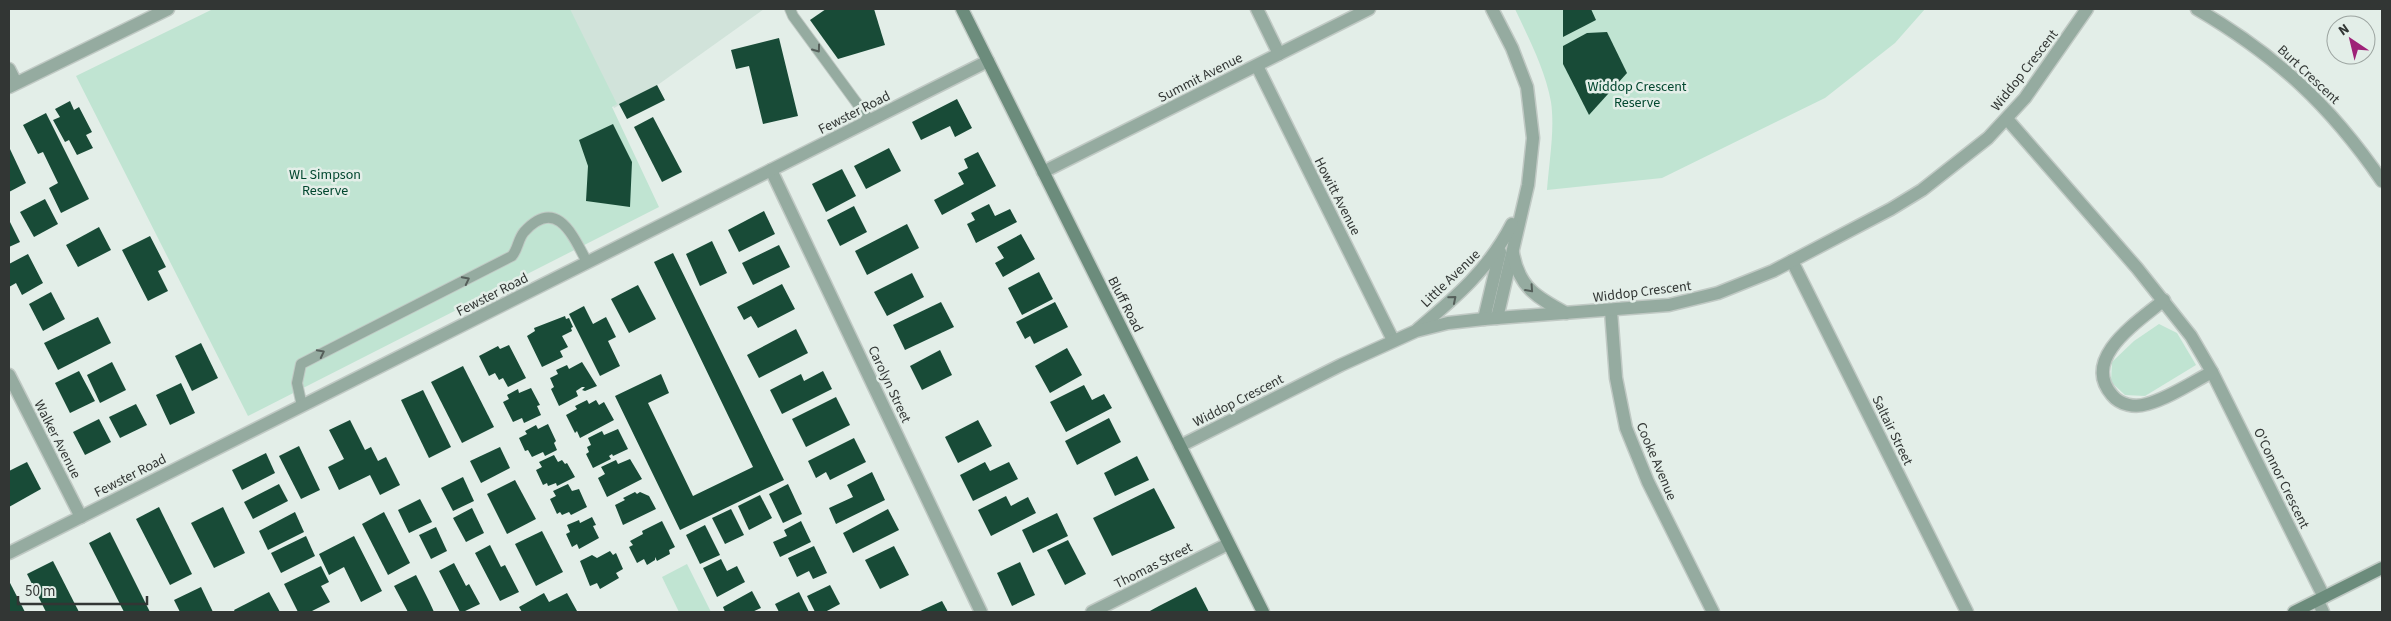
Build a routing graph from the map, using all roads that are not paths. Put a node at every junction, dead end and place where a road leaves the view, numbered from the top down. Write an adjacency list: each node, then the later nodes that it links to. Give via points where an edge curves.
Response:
1 (168, 9): 13 (street)
2 (790, 9): 15 (lane, one-way to 15)
3 (962, 9): 10 (main road, Bluff Road)
4 (1257, 9): 9 (street)
5 (1370, 9): 9 (street, Summit Avenue)
6 (1492, 9): 19 (street, Little Avenue, via 1521,68 1532,113 1532,161)
7 (2087, 9): 14 (street, Widdop Crescent, via 2044,73)
8 (2197, 9): 18 (street, Burt Crescent, via 2258,48 2305,87 2349,135)
9 (1279, 54): 11 (street, Summit Avenue)
10 (988, 61): 15 (street, Fewster Road); 17 (main road, Bluff Road)
11 (1257, 66): 17 (street, Summit Avenue); 28 (street, Howitt Avenue)
12 (9, 70): 13 (street)
13 (12, 85)
14 (2007, 119): 20 (street, Widdop Crescent, via 1916,194); 22 (street, O'Connor Crescent)
15 (870, 121): 16 (street, Fewster Road)
16 (772, 170): 21 (street, Fewster Road); 38 (street, Carolyn Street)
17 (1044, 172): 32 (main road, Bluff Road)
18 (2382, 181)
19 (1507, 247): 24 (street, Little Avenue, one-way to 24, via 1530,292); 25 (street, Little Avenue); 26 (street, Little Avenue); 27 (street, Little Avenue, one-way to 19, via 1462,292)
20 (1792, 261): 23 (street, Widdop Crescent, via 1749,282 1688,302); 42 (street, Saltair Street)
21 (588, 262): 31 (street, Fewster Road); 31 (lane, one-way to 21, via 297,383 301,364 512,256 523,233 539,221 550,217 560,220)
22 (2164, 300): 29 (street, O'Connor Crescent); 29 (street, via 2109,350 2102,370 2110,393 2119,402 2148,404)
23 (1612, 311): 24 (street, Widdop Crescent); 41 (street, Cooke Avenue, via 1617,385 1626,428 1648,482)
24 (1567, 314): 25 (street, Widdop Crescent)
25 (1497, 318): 26 (street, Widdop Crescent)
26 (1484, 319): 27 (street, Widdop Crescent)
27 (1416, 331): 28 (street, Widdop Crescent)
28 (1394, 340): 32 (street, Widdop Crescent)
29 (2212, 372): 37 (street, O'Connor Crescent)
30 (9, 375): 33 (street, Walker Avenue)
31 (302, 406): 33 (street, Fewster Road)
32 (1180, 446): 34 (main road, Bluff Road)
33 (81, 517): 35 (street, Fewster Road)
34 (1228, 544): 39 (street, Thomas Street); 40 (main road, Bluff Road)
35 (9, 553)
36 (2382, 568): 37 (main road)
37 (2322, 603): 43 (main road)
38 (982, 612)
39 (1092, 612)
40 (1262, 612)
41 (1713, 612)
42 (1967, 612)
43 (2294, 612)

